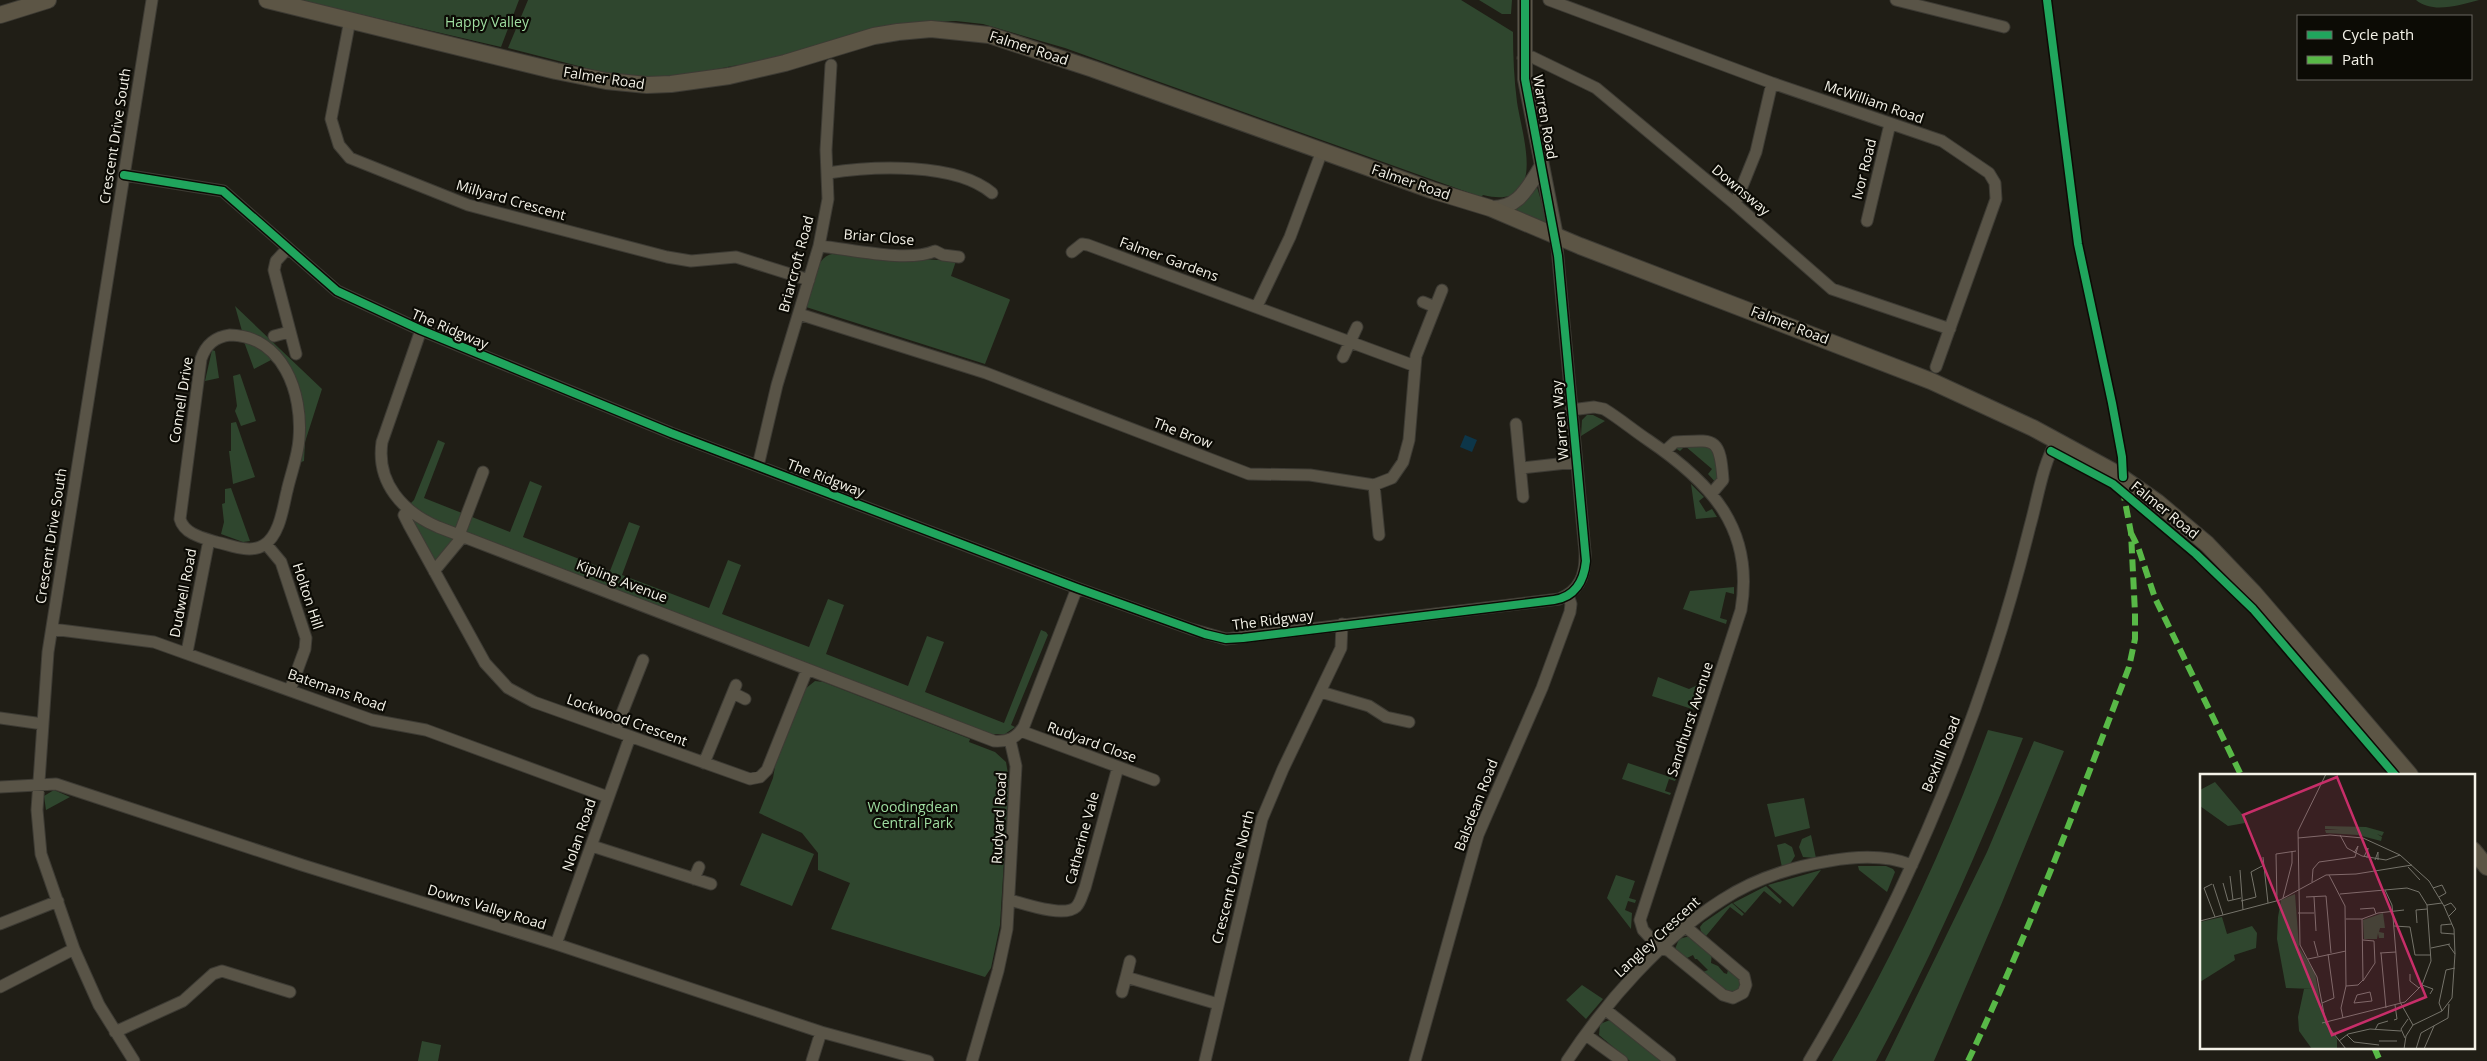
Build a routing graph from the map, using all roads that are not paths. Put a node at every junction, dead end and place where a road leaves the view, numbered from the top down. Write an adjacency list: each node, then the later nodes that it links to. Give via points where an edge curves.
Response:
1 (48, 0): 8 (main road)
2 (152, 0): 18 (street, Crescent Drive South)
3 (267, 0): 9 (main road, Falmer Road)
4 (1525, 0): 11 (street, Warren Road)
5 (1549, 0): 13 (street, McWilliam Road)
6 (1896, 0): 7 (street)
7 (1922, 2): 10 (street)
8 (0, 15)
9 (350, 20): 15 (main road, Falmer Road, via 606,81 647,85 729,76 892,32 931,29 971,32 1032,48); 28 (street, Millyard Crescent, via 331,122 339,146 356,161 492,212 668,258 691,261 736,257)
10 (2004, 28)
11 (1523, 58): 16 (street, Warren Road, via 1529,110); 20 (street, Downsway, via 1532,57 1596,88)
12 (831, 65): 17 (street, Briarcroft Road, via 826,150)
13 (1772, 83): 14 (street, McWilliam Road); 20 (street, via 1756,152)
14 (1890, 124): 22 (street, Ivor Road); 35 (street, McWilliam Road, via 1948,144 1986,170 1995,183 1995,204)
15 (1322, 151): 21 (main road, Falmer Road); 31 (street, via 1290,238)
16 (1541, 167): 21 (street, Warren Road, via 1518,200 1504,207); 23 (street, Warren Road)
17 (828, 173): 19 (street, via 917,168 982,185); 24 (street, Briarcroft Road, via 828,199)
18 (124, 175): 25 (street, The Ridgway, via 223,191); 64 (street, Crescent Drive South)
19 (992, 193)
20 (1735, 204): 35 (street, Downsway, via 1832,289)
21 (1490, 208): 23 (main road, Falmer Road)
22 (1867, 221)
23 (1556, 236): 44 (street, Warren Way); 46 (main road, Falmer Road, via 1886,362)
24 (819, 246): 27 (street, Briar Close, via 924,256 936,246 943,256); 28 (street, Briarcroft Road)
25 (287, 249): 36 (street, The Ridgway, via 337,291); 37 (street, via 276,261 274,270)
26 (1072, 252): 31 (street, Falmer Gardens, via 1086,244)
27 (959, 257)
28 (809, 280): 33 (street, Briarcroft Road)
29 (1442, 290): 32 (street)
30 (1423, 302): 32 (street)
31 (1257, 306): 39 (street, Falmer Gardens)
32 (1435, 307): 42 (street)
33 (799, 314): 49 (street, Briarcroft Road, via 777,385); 52 (street, The Brow, via 986,373 1249,474 1310,475)
34 (1357, 328): 39 (street)
35 (1950, 329): 43 (street, McWilliam Road)
36 (421, 330): 49 (street, The Ridgway); 55 (street, Kipling Avenue, via 381,450 386,480)
37 (289, 332): 38 (street); 40 (street)
38 (274, 336)
39 (1351, 343): 41 (street); 42 (street, Falmer Gardens)
40 (296, 354)
41 (1343, 357)
42 (1415, 366): 52 (street, via 1409,440 1403,462 1392,478)
43 (1936, 367)
44 (1571, 410): 47 (street, Sandhurst Avenue, via 1601,408); 48 (street, Warren Way)
45 (1516, 424): 50 (street)
46 (2057, 440): 80 (main road, Falmer Road, via 2138,487 2207,544 2254,592); 87 (street, Bexhill Road, via 2048,460 1990,666)
47 (1665, 451): 53 (street, Sandhurst Avenue); 53 (street, via 1675,442 1715,444 1720,451 1723,480)
48 (1576, 462): 50 (street); 62 (street, Warren Way, via 1586,561 1581,581)
49 (758, 466): 61 (street, The Ridgway)
50 (1521, 468): 54 (street)
51 (483, 472): 56 (street)
52 (1374, 484): 57 (street)
53 (1712, 493): 98 (street, Sandhurst Avenue, via 1728,518 1736,539 1742,563 1743,597 1715,694 1640,916 1643,930)
54 (1523, 497)
55 (408, 510): 56 (street, Kipling Avenue, via 426,522); 60 (street, Lockwood Crescent, via 404,515)
56 (461, 535): 60 (street); 67 (street, Kipling Avenue)
57 (1379, 535)
58 (209, 540): 59 (street, Connell Drive, via 255,549); 59 (street, Connell Drive, via 183,527 179,512 199,372 203,353 211,343 223,336 242,335 263,343 277,357 293,388 299,421 297,452 281,514 276,531); 65 (street, Dudwell Road)
59 (266, 544): 68 (street, Holton Hill, via 281,562 306,638)
60 (434, 571): 74 (street, Lockwood Crescent, via 486,663 501,682 534,702)
61 (1077, 588): 63 (street, The Ridgway, via 1219,638 1243,638); 75 (street)
62 (1568, 595): 63 (street, The Ridgway, via 1554,600); 114 (street, Balsdean Road, via 1570,612 1553,661 1478,835)
63 (1342, 624): 69 (street, Crescent Drive North, via 1341,648)
64 (52, 629): 65 (street, Batemans Road, via 154,642); 73 (street, Crescent Drive South)
65 (187, 652): 68 (street, Batemans Road)
66 (643, 660): 74 (street)
67 (807, 670): 77 (street, Kipling Avenue, via 990,740); 78 (street, Lockwood Crescent, via 765,772 748,779)
68 (290, 690): 84 (street, Batemans Road, via 372,720 426,730)
69 (1320, 692): 71 (street, via 1369,706 1386,717); 104 (street, Crescent Drive North, via 1262,819)
70 (744, 699): 78 (street, via 734,689)
71 (1402, 717)
72 (0, 718): 73 (street)
73 (43, 724): 82 (street, Crescent Drive South)
74 (615, 731): 76 (street, Lockwood Crescent)
75 (1021, 731): 77 (street); 79 (street, Rudyard Close)
76 (630, 737): 78 (street, Lockwood Crescent); 84 (street, Nolan Road)
77 (1010, 740): 92 (street, Rudyard Road, via 1016,766)
78 (704, 763)
79 (1118, 767): 81 (street, Rudyard Close); 92 (street, Catherine Vale, via 1085,888 1076,907 1064,912)
80 (2409, 774)
81 (1154, 780)
82 (38, 784): 83 (street, Downs Valley Road); 93 (street, Crescent Drive South, via 41,854); 96 (street, Downs Valley Road, via 56,784 302,866)
83 (0, 787)
84 (608, 797): 85 (street, Nolan Road)
85 (592, 846): 90 (street); 96 (street, Nolan Road)
86 (2474, 851): 88 (main road)
87 (1912, 865): 95 (street, Langley Crescent, via 1871,857 1835,860 1785,871 1723,899); 118 (street, Bexhill Road, via 1858,974)
88 (2487, 866)
89 (699, 867): 90 (street)
90 (694, 879): 91 (street)
91 (711, 884)
92 (1010, 900): 112 (street, Rudyard Road, via 1002,953)
93 (58, 901): 94 (street); 97 (street, Crescent Drive South)
94 (0, 924)
95 (1686, 927): 98 (street, Langley Crescent); 98 (street, Sandhurst Avenue, via 1744,976 1743,993 1735,998 1726,997 1670,951)
96 (556, 944): 107 (street, Downs Valley Road)
97 (74, 949): 101 (street); 106 (street, Crescent Drive South)
98 (1662, 949): 105 (street, Langley Crescent)
99 (1130, 961): 100 (street)
100 (1126, 977): 103 (street); 104 (street)
101 (0, 988)
102 (290, 992): 106 (street, via 222,971 213,974 183,1001)
103 (1122, 992)
104 (1218, 1004): 113 (street, Crescent Drive North)
105 (1606, 1010): 108 (street, Langley Crescent); 117 (street)
106 (115, 1032): 109 (street, Crescent Drive South)
107 (821, 1032): 110 (street); 111 (street, Downs Valley Road)
108 (1586, 1035): 115 (street, Langley Crescent); 116 (street)
109 (134, 1061)
110 (812, 1061)
111 (928, 1061)
112 (972, 1061)
113 (1205, 1061)
114 (1415, 1061)
115 (1567, 1061)
116 (1622, 1061)
117 (1670, 1061)
118 (1809, 1061)

